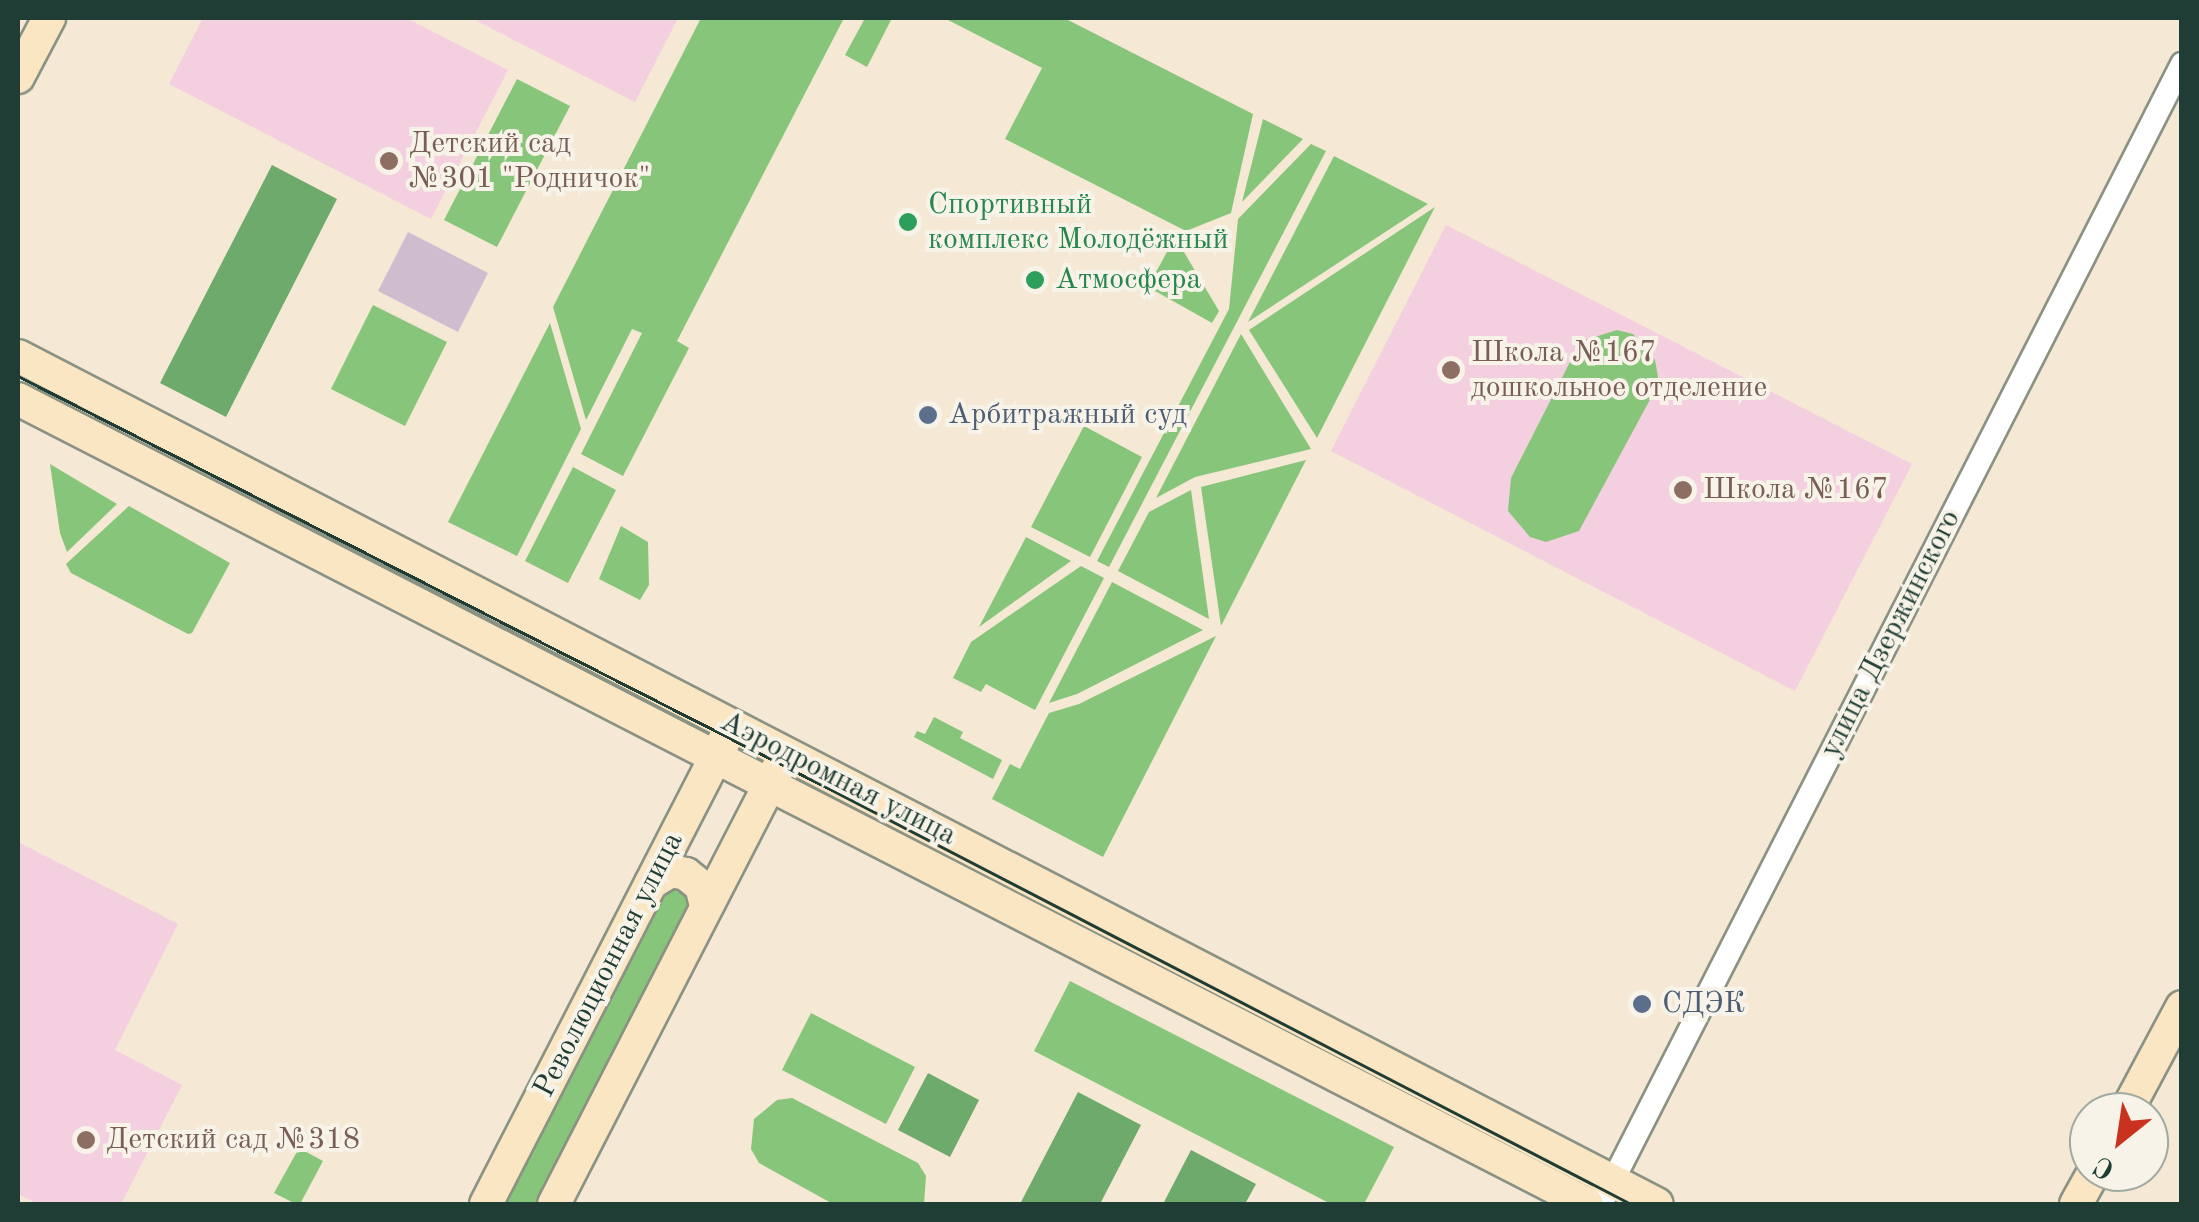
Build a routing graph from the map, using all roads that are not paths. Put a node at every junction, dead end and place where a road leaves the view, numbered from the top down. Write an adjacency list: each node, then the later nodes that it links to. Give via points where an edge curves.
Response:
1 (48, 18): 3 (main road)
2 (2182, 64): 14 (street, улица Дзержинского)
3 (18, 77)
4 (18, 356): 6 (main road, Аэродромная улица)
5 (18, 400): 8 (main road, Аэродромная улица)
6 (732, 725): 7 (main road, Аэродромная улица); 8 (main road, Революционная улица)
7 (786, 753): 9 (main road, Революционная улица); 14 (main road, Аэродромная улица)
8 (716, 759): 9 (main road, Аэродромная улица); 10 (main road, Революционная улица)
9 (768, 786): 11 (main road, Революционная улица); 17 (main road, Аэродромная улица)
10 (652, 883): 11 (main road, via 670,871 686,874 700,886); 15 (main road, Революционная улица)
11 (706, 906): 16 (main road, Революционная улица)
12 (2182, 1007): 13 (main road)
13 (2137, 1092)
14 (1607, 1193): 18 (main road, Аэродромная улица)
15 (486, 1204)
16 (554, 1204)
17 (1587, 1204)
18 (1657, 1204)

